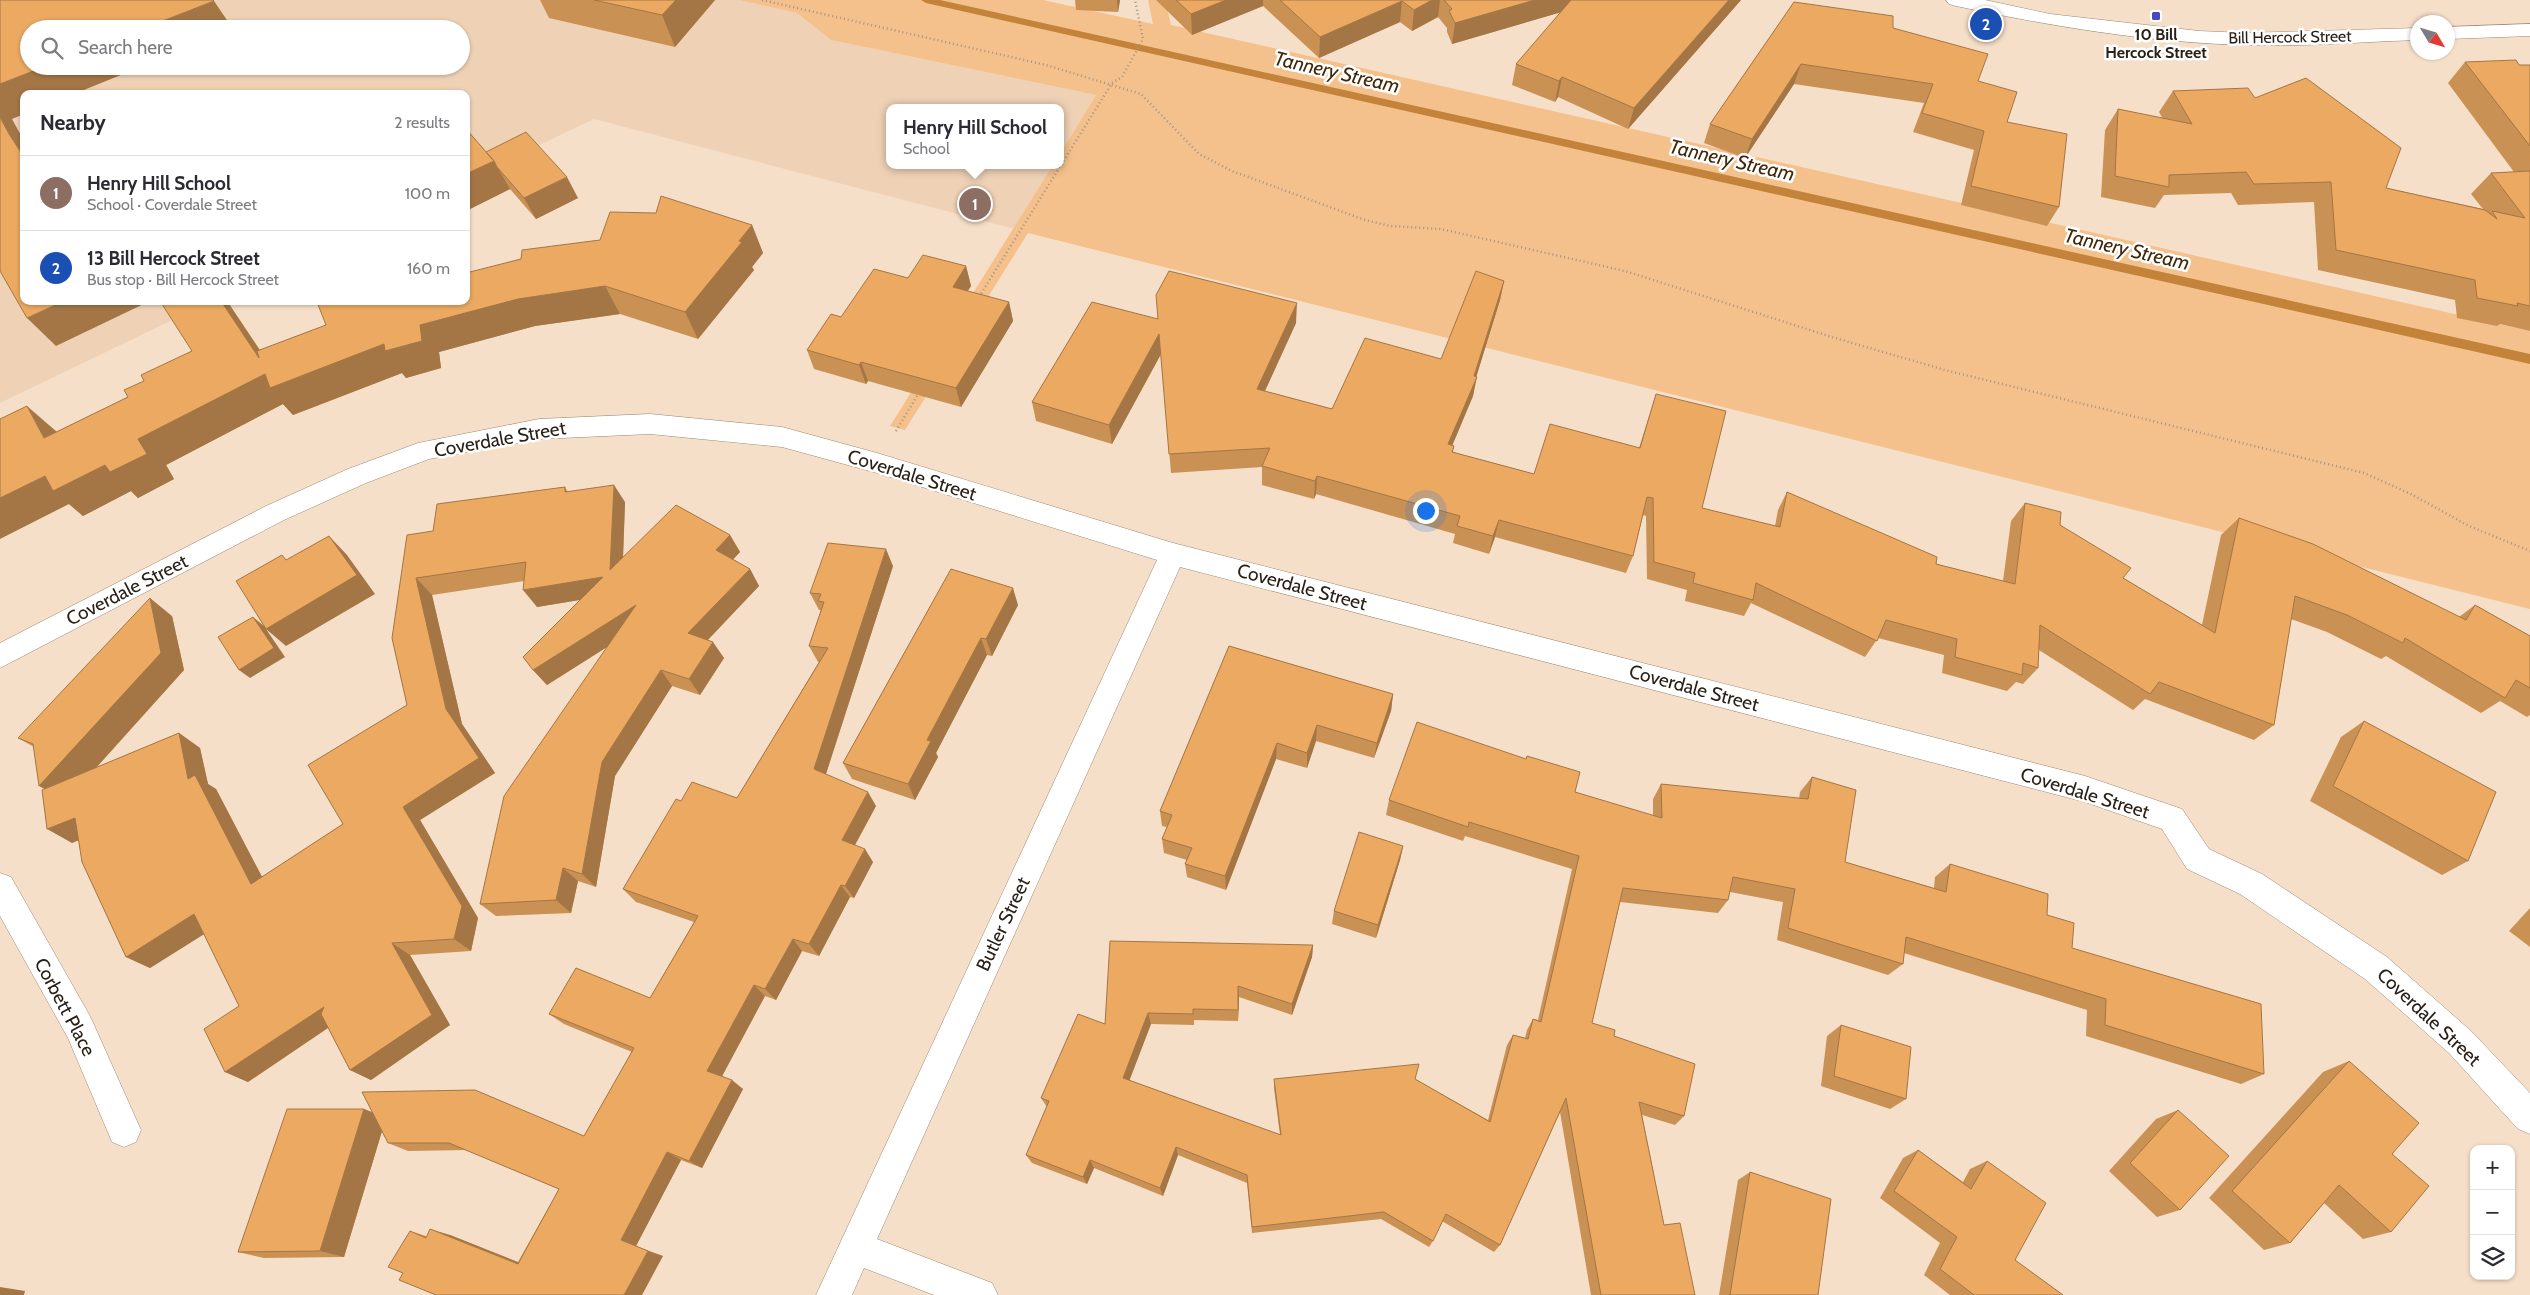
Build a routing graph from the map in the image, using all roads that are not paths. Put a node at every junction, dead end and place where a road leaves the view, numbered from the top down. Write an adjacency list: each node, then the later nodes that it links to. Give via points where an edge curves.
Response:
1 (1956, 0): 4 (street, Bill Hercock Street, via 2050,20 2199,38)
2 (2530, 30): 3 (street)
3 (2455, 33)
4 (2410, 34)
5 (1173, 554): 6 (street, Coverdale Street, via 877,463 782,438 650,424 539,429 436,448 357,476 275,513); 8 (street, Coverdale Street, via 2085,790 2172,819 2198,859 2251,884 2383,973 2460,1042); 10 (street, Butler Street)
6 (0, 656)
7 (0, 887): 9 (street, Corbett Place, via 79,1027)
8 (2530, 1117)
9 (124, 1130)
10 (856, 1248): 11 (street, Butler Street); 12 (street)
11 (834, 1295)
12 (980, 1295)

